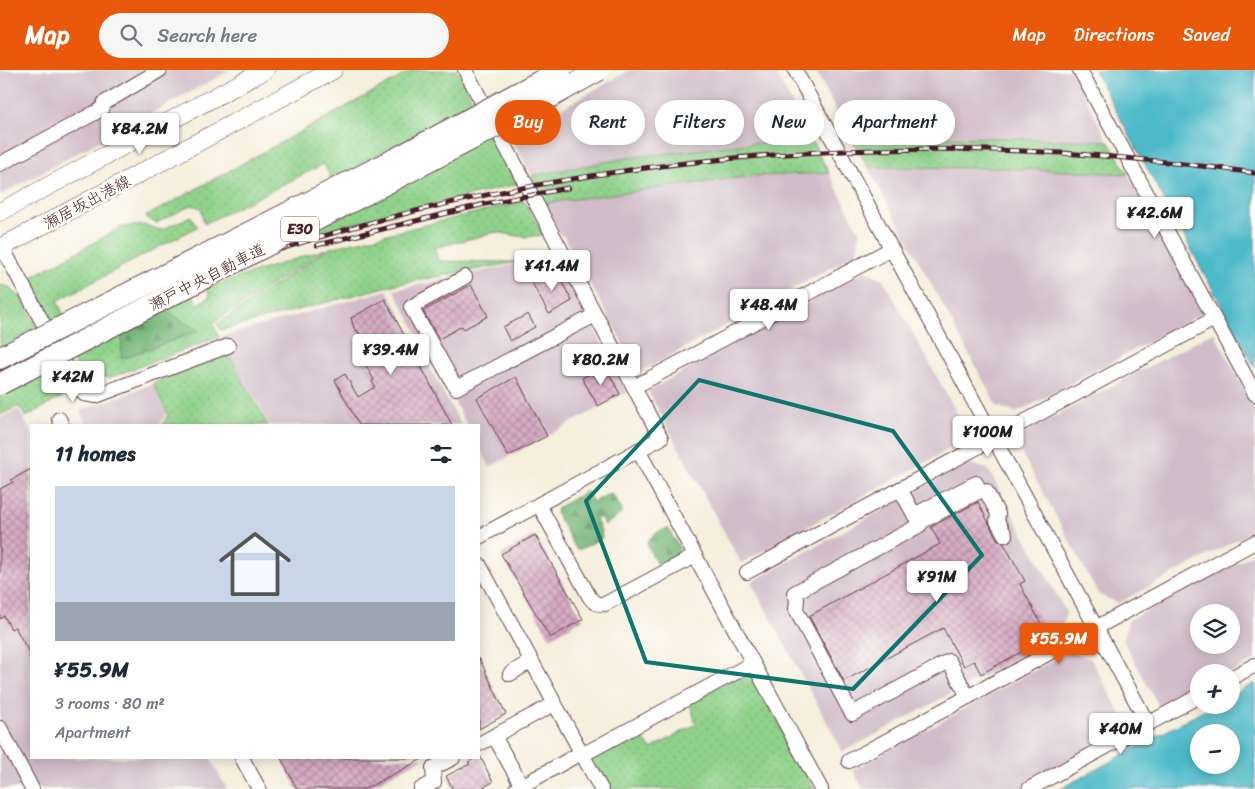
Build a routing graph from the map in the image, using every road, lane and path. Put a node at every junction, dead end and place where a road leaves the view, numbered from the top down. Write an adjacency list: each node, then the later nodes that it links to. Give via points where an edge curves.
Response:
1 (160, 70): 9 (street, via 104,102 102,109)
2 (265, 70): 10 (main road, 瀬居坂出港線)
3 (333, 70): 11 (main road, 瀬居坂出港線)
4 (465, 70): 14 (street)
5 (561, 70): 17 (highway, 瀬戸中央自動車道 / E30, bridge, via 395,159)
6 (599, 70): 18 (highway, 瀬戸中央自動車道 / E30, bridge)
7 (795, 70): 12 (street)
8 (1080, 70): 15 (street)
9 (0, 164)
10 (0, 212)
11 (1, 248): 16 (street, via 84,394 96,396)
12 (891, 249): 19 (street); 21 (street)
13 (465, 277): 14 (street, via 411,307 456,388)
14 (595, 315): 19 (street)
15 (1214, 320): 20 (street); 21 (street)
16 (228, 346)
17 (0, 358)
18 (0, 384)
19 (634, 387): 22 (street, via 661,438)
20 (1255, 394)
21 (993, 438): 23 (street); 32 (street)
22 (638, 450): 24 (street); 29 (street)
23 (900, 489): 25 (street); 31 (street)
24 (539, 505): 27 (street); 29 (street, via 592,602 598,604 605,604)
25 (917, 519): 26 (street, via 986,491); 38 (street, via 920,525 794,593 796,610 852,714 949,661)
26 (1005, 534)
27 (480, 536)
28 (1255, 542): 32 (street)
29 (695, 556): 34 (street)
30 (480, 566): 33 (street)
31 (748, 572)
32 (1096, 628): 38 (street); 41 (street)
33 (531, 661): 37 (street); 40 (street)
34 (752, 663): 45 (street); 54 (street)
35 (1255, 665): 36 (street)
36 (1240, 673)
37 (510, 674)
38 (968, 697): 48 (street)
39 (1190, 701): 41 (street)
40 (554, 704): 43 (street); 45 (street)
41 (1148, 724): 55 (street)
42 (0, 728): 50 (street)
43 (494, 736): 44 (street); 49 (street)
44 (480, 743)
45 (582, 754): 49 (street); 53 (street)
46 (243, 759): 51 (street)
47 (451, 759): 52 (street, via 433,768 434,782)
48 (849, 761)
49 (519, 787)
50 (32, 789)
51 (259, 789)
52 (420, 789)
53 (600, 789)
54 (821, 789)
55 (1029, 789)

